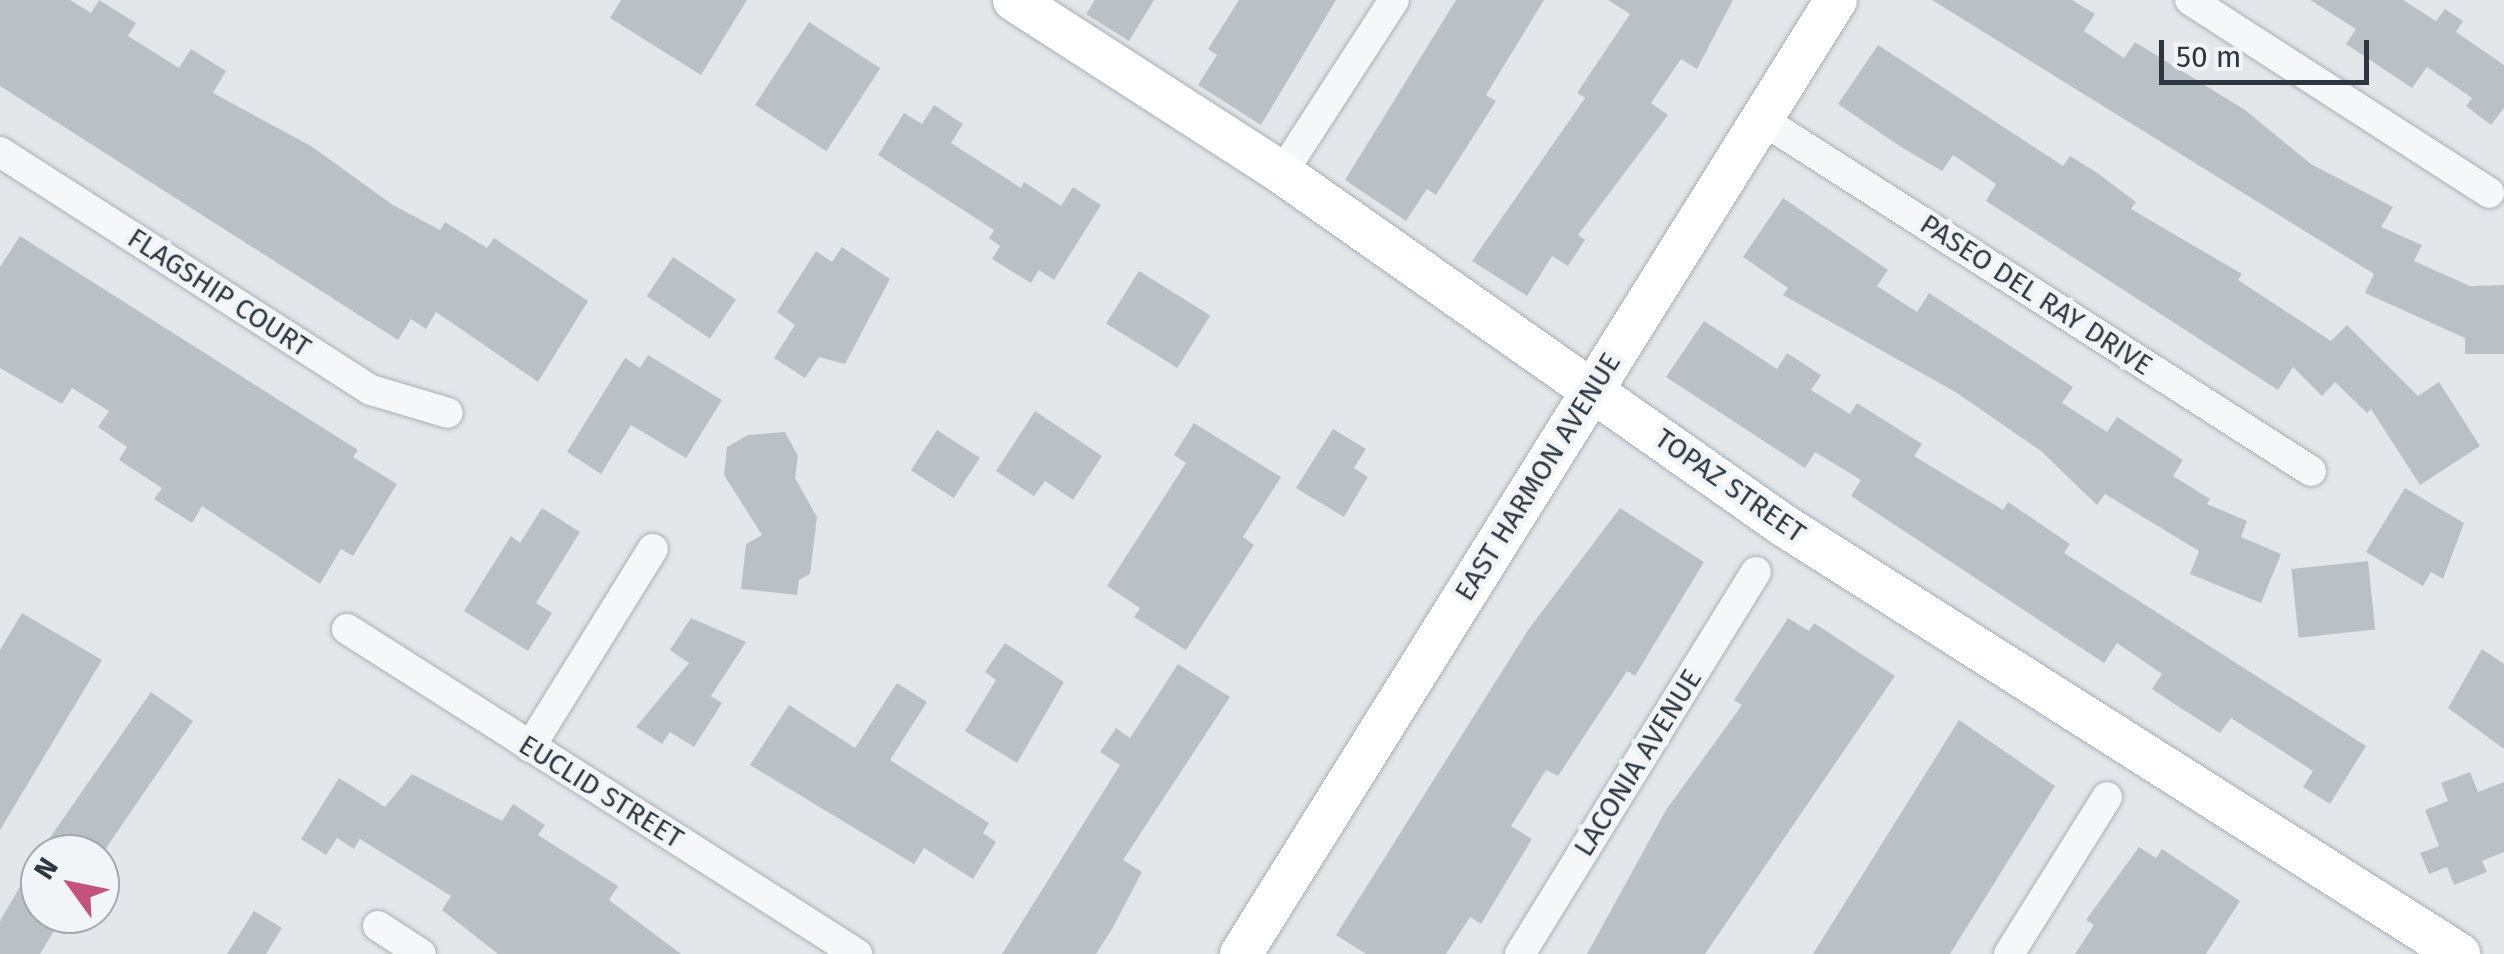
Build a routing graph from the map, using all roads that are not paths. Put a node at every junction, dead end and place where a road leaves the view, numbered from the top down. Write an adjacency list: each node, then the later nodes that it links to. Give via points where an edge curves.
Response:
1 (1394, 0): 7 (street)
2 (1836, 0): 5 (street, EAST HARMON AVENUE)
3 (2190, 0): 8 (street)
4 (1022, 2): 7 (street, TOPAZ STREET)
5 (1761, 120): 9 (street, EAST HARMON AVENUE); 11 (street, PASEO DEL RAY DRIVE)
6 (0, 152): 10 (street, FLAGSHIP COURT, via 371,390)
7 (1282, 173): 9 (street, TOPAZ STREET)
8 (2489, 194)
9 (1592, 391): 20 (street, EAST HARMON AVENUE); 23 (street, TOPAZ STREET, via 1783,525)
10 (448, 413)
11 (2311, 471)
12 (653, 549): 15 (street)
13 (1756, 572): 21 (street, LACONIA AVENUE)
14 (347, 629): 15 (street, EUCLID STREET)
15 (530, 747): 19 (street, EUCLID STREET)
16 (2107, 797): 22 (street)
17 (378, 926): 18 (street)
18 (421, 954)
19 (857, 954)
20 (1241, 954)
21 (1520, 954)
22 (2009, 954)
23 (2459, 954)

